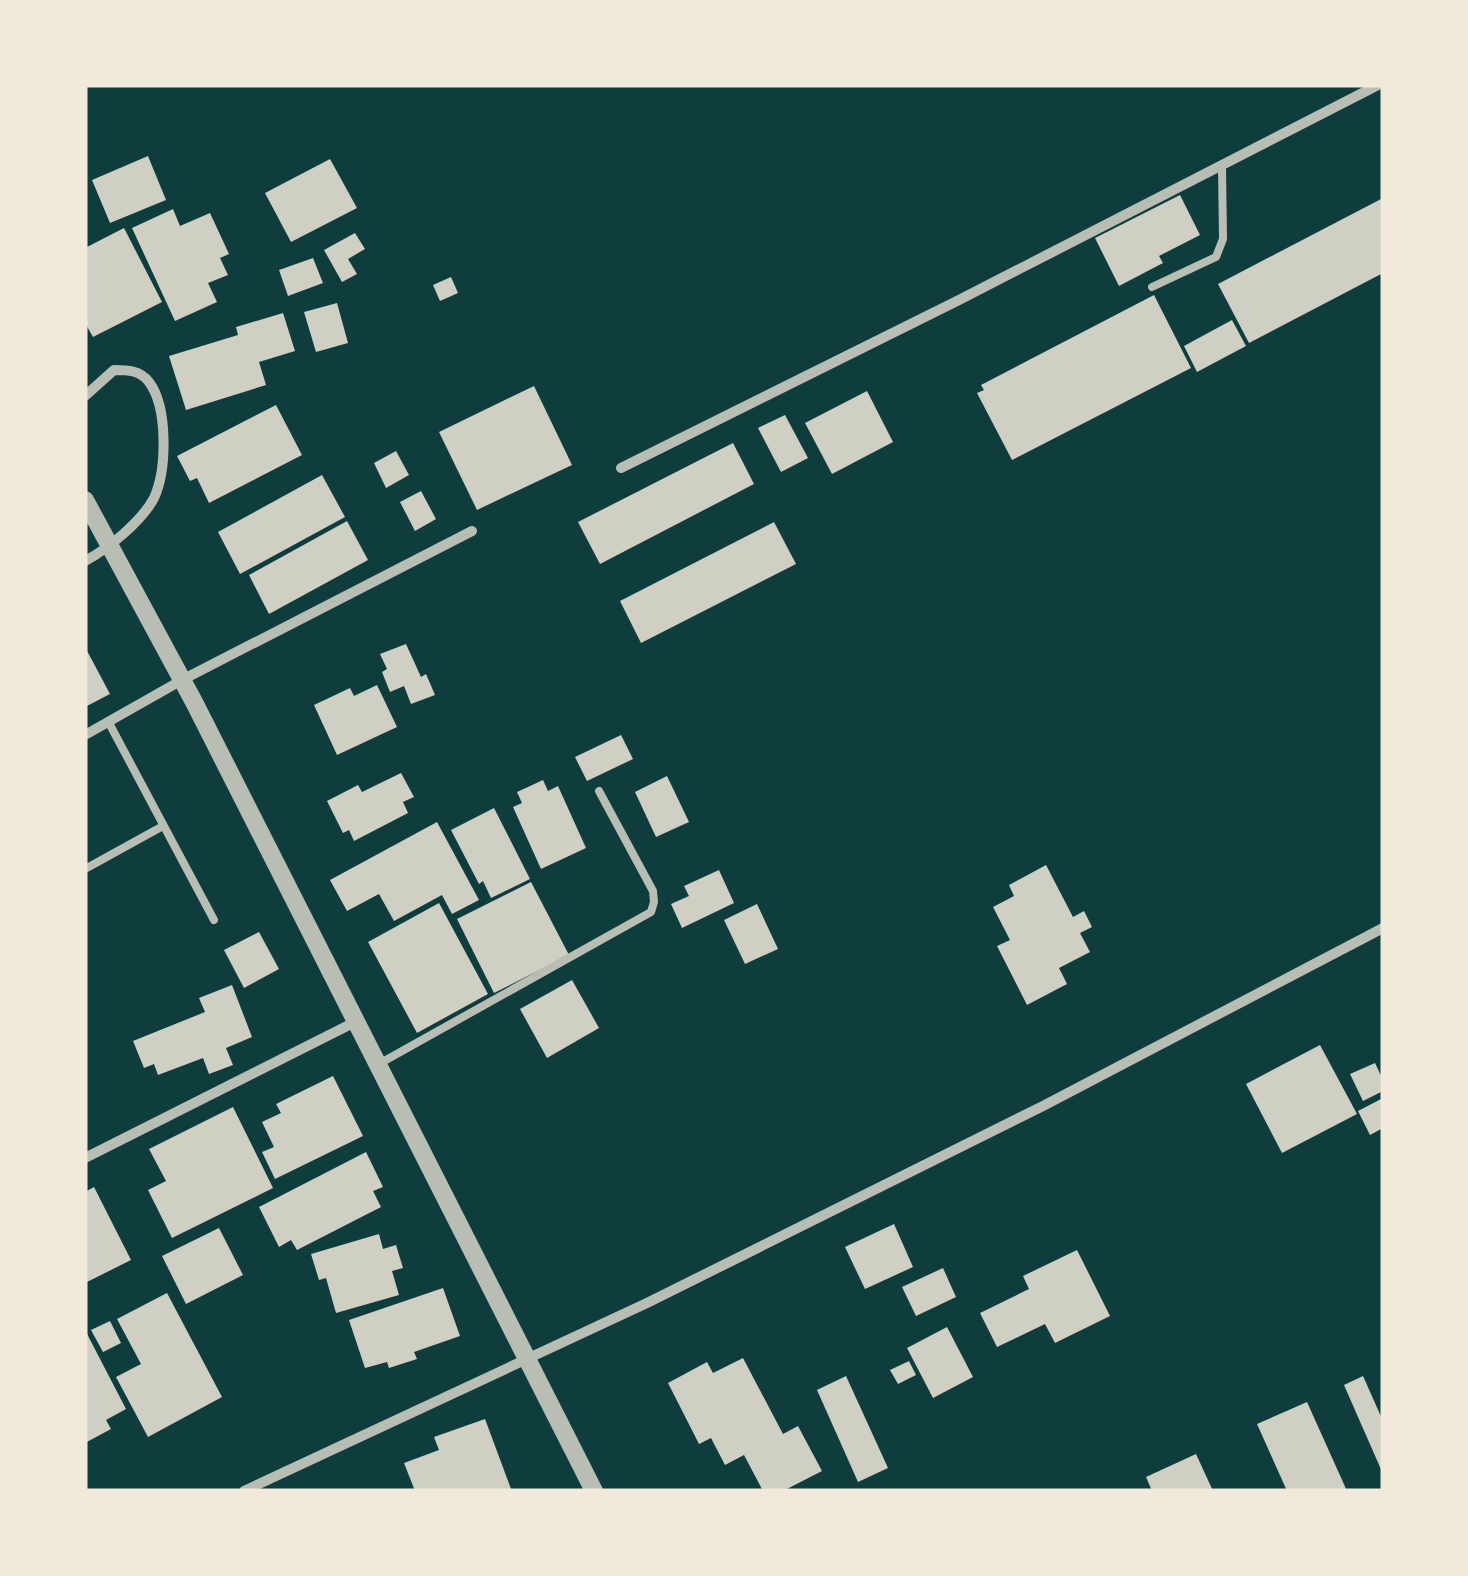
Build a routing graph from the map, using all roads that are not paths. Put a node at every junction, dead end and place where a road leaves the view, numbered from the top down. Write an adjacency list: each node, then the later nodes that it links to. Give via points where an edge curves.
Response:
1 (1378, 85): 2 (street)
2 (1222, 167): 3 (lane, via 1223,239 1216,257); 5 (street)
3 (1152, 287)
4 (85, 396): 8 (street, via 114,370 132,370 149,382 163,432 153,499)
5 (621, 468)
6 (85, 500): 8 (street)
7 (472, 531): 10 (street)
8 (110, 548): 9 (street); 10 (street)
9 (85, 560)
10 (182, 680): 11 (street); 18 (street)
11 (109, 722): 12 (street); 14 (lane)
12 (85, 735)
13 (599, 791): 19 (lane, via 652,891 650,912)
14 (163, 826): 15 (lane); 16 (lane)
15 (85, 869)
16 (214, 920)
17 (1383, 928): 21 (street, via 1043,1106)
18 (355, 1022): 19 (street); 20 (street)
19 (377, 1065): 21 (street)
20 (85, 1158)
21 (527, 1359): 22 (street); 23 (street)
22 (244, 1491)
23 (594, 1491)

